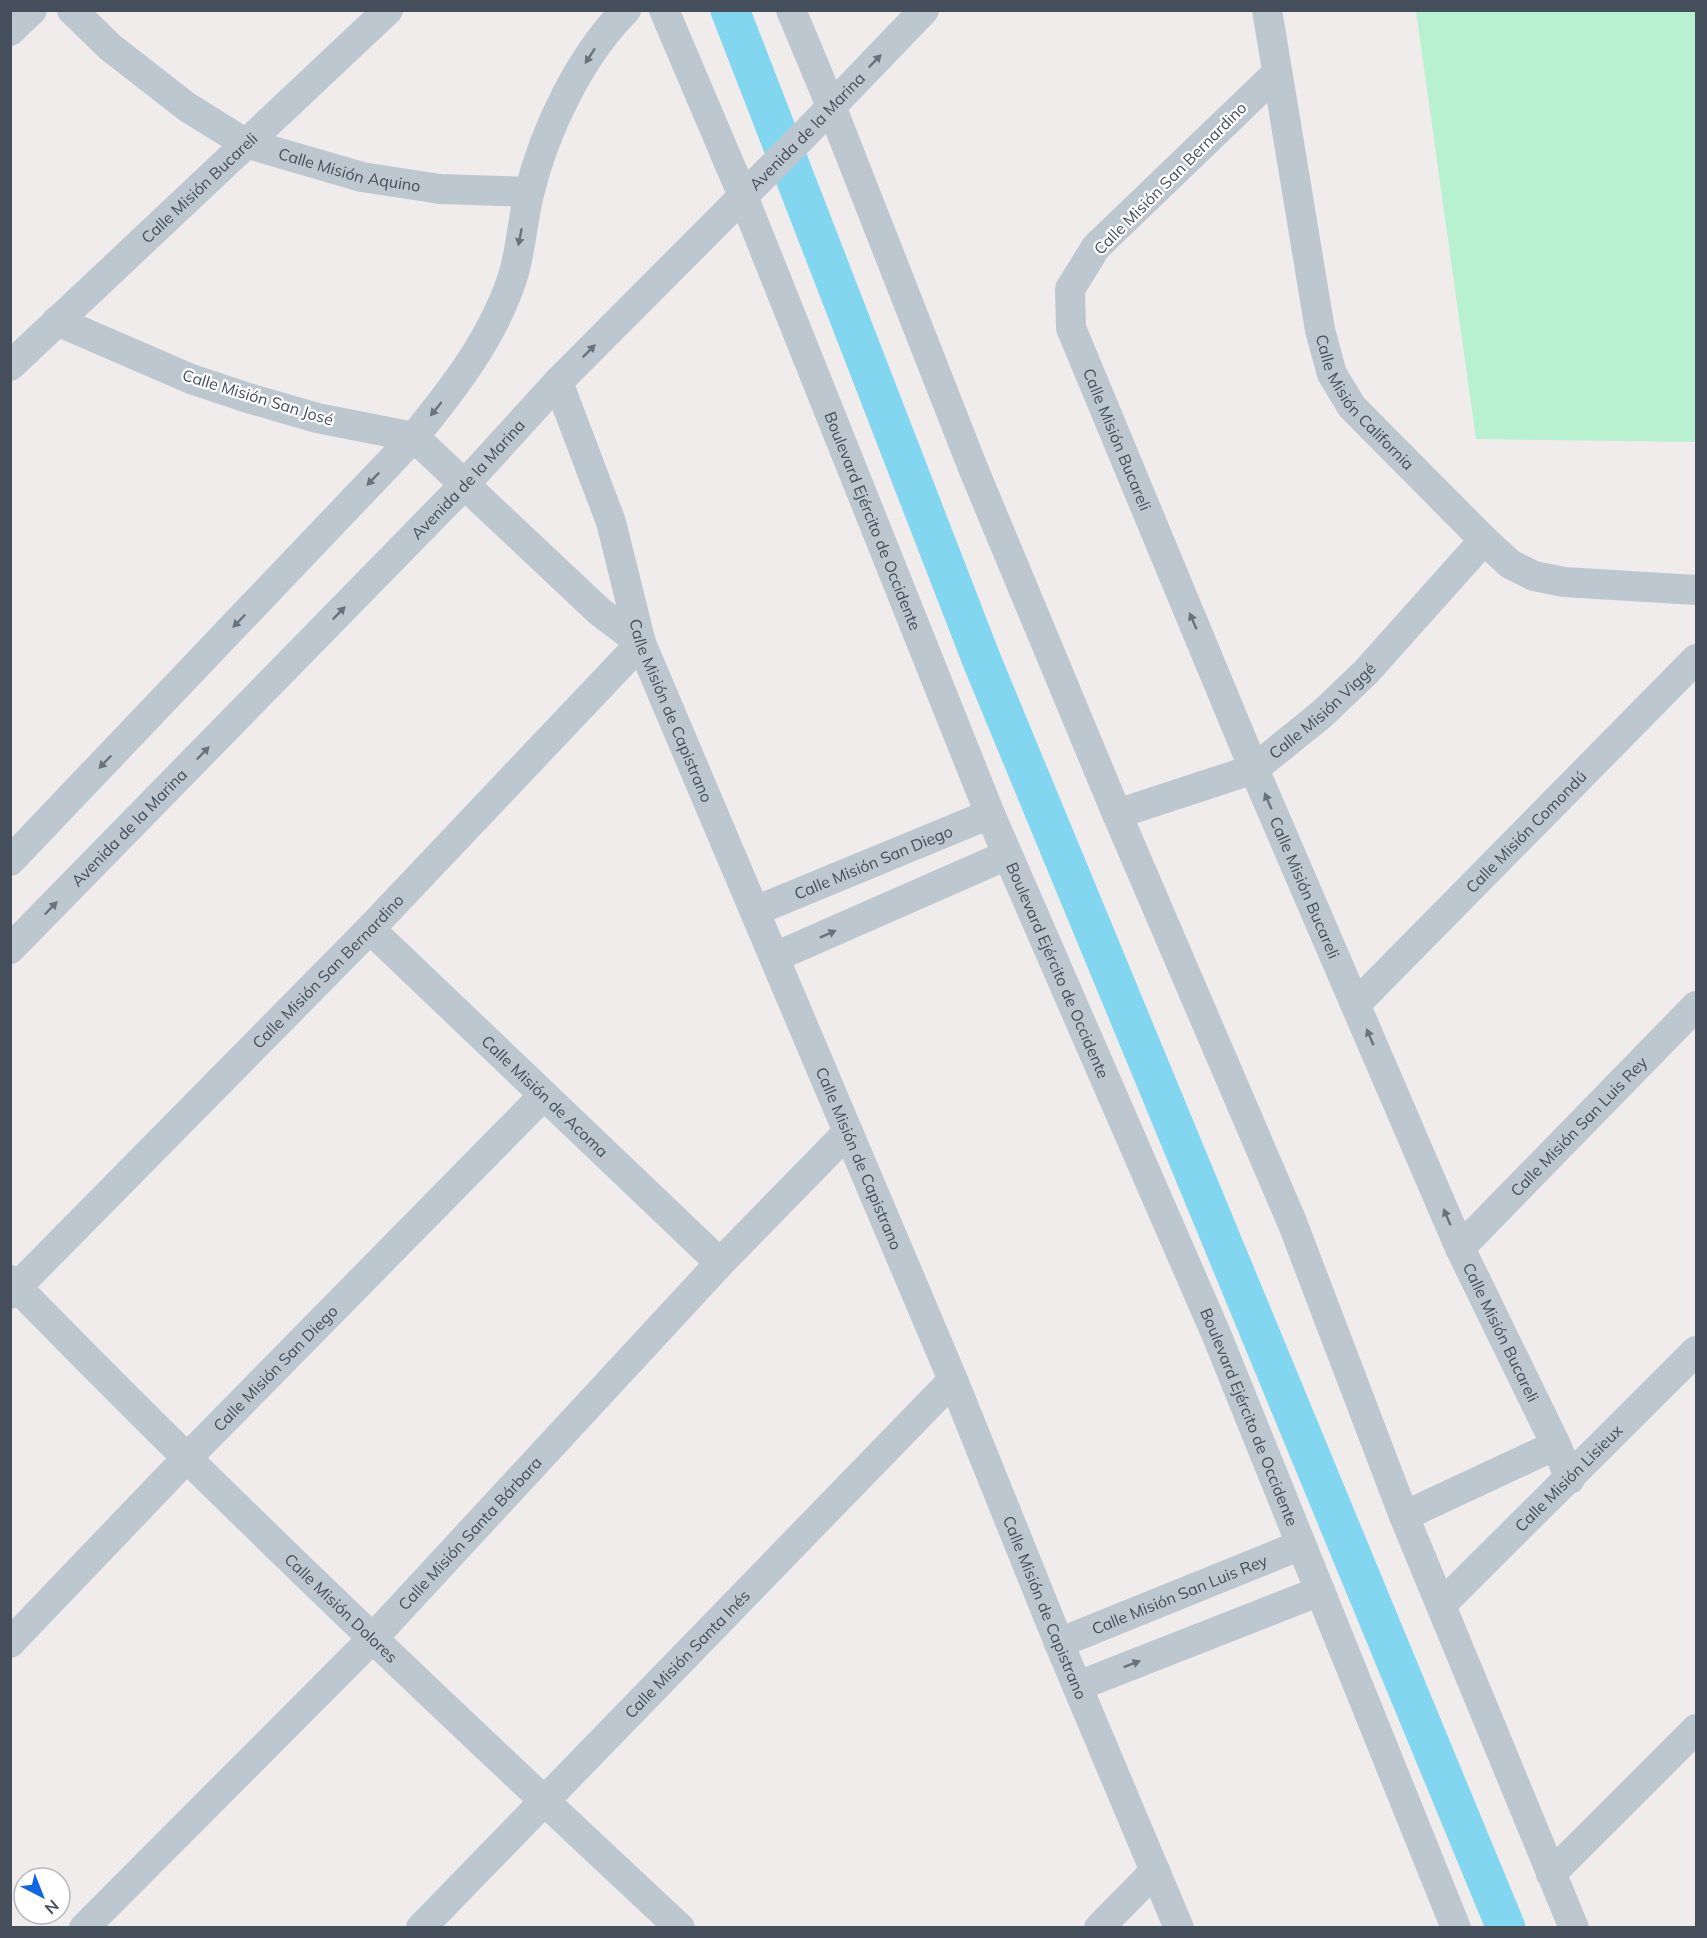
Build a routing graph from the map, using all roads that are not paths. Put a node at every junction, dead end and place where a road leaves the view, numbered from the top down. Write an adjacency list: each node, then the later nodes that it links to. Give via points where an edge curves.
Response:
1 (32, 10): 9 (street)
2 (72, 10): 12 (street, Calle Misión Aquino, via 110,47 187,107)
3 (388, 10): 12 (street, Calle Misión Bucareli)
4 (626, 10): 14 (street, one-way to 14, via 591,53 557,110)
5 (664, 10): 13 (street, Boulevard Ejército de Occidente)
6 (790, 10): 11 (street)
7 (924, 10): 11 (street, Avenida de la Marina, one-way to 7)
8 (1267, 10): 10 (street, Calle Misión California)
9 (10, 31)
10 (1277, 73): 15 (street, Calle Misión San Bernardino, via 1096,247); 21 (street, Calle Misión California, via 1320,330 1332,374 1352,407)
11 (831, 106): 13 (street, Avenida de la Marina); 27 (street, via 973,468)
12 (245, 143): 14 (street, Calle Misión Aquino, via 362,177 440,189); 16 (street, Calle Misión Bucareli)
13 (752, 187): 18 (street, Avenida de la Marina, one-way to 13); 26 (street, Boulevard Ejército de Occidente)
14 (529, 192): 19 (street, one-way to 19, via 512,278 487,336 455,387)
15 (1070, 289): 25 (street, Calle Misión Bucareli, one-way to 15, via 1071,328)
16 (57, 321): 17 (street, Calle Misión Bucareli); 19 (street, Calle Misión San José, via 191,379 248,398 317,418)
17 (10, 366)
18 (558, 382): 20 (street, Avenida de la Marina); 23 (street, Calle Misión de Capistrano, via 611,522)
19 (414, 437): 20 (street); 29 (street, one-way to 29)
20 (465, 484): 23 (street, via 600,612); 32 (street, Avenida de la Marina, one-way to 20)
21 (1484, 540): 22 (street, Calle Misión California, via 1510,564 1534,576 1564,582); 25 (street, Calle Misión Viggé, via 1365,672 1322,714)
22 (1696, 590)
23 (641, 643): 30 (street, Calle Misión de Capistrano); 31 (street, Calle Misión San Bernardino)
24 (1696, 659): 34 (street, Calle Misión Comondú)
25 (1254, 769): 27 (street, Calle Misión Viggé); 34 (street, Calle Misión Bucareli, one-way to 25)
26 (990, 814): 28 (street, Boulevard Ejército de Occidente); 30 (street, Calle Misión San Diego)
27 (1117, 814): 46 (street, via 1292,1222)
28 (1008, 855): 33 (street, one-way to 28); 47 (street, Boulevard Ejército de Occidente, via 1217,1336)
29 (11, 858)
30 (755, 911): 33 (street, Calle Misión de Capistrano)
31 (370, 929): 36 (street, Calle Misión de Acoma); 40 (street, Calle Misión San Bernardino)
32 (10, 949)
33 (775, 957): 37 (street, Calle Misión de Capistrano)
34 (1356, 1004): 38 (street, Calle Misión Bucareli, one-way to 34)
35 (1696, 1006): 38 (street, Calle Misión San Luis Rey)
36 (543, 1096): 39 (street, Calle Misión de Acoma); 44 (street, Calle Misión San Diego)
37 (848, 1132): 39 (street, Calle Misión Santa Bárbara); 42 (street, Calle Misión de Capistrano)
38 (1460, 1248): 43 (street, Calle Misión Bucareli)
39 (720, 1263): 50 (street, Calle Misión Santa Bárbara)
40 (13, 1287): 44 (street, Calle Misión Dolores)
41 (1696, 1351): 45 (street, Calle Misión Lisieux)
42 (953, 1380): 51 (street, Calle Misión de Capistrano); 55 (street, Calle Misión Santa Inés)
43 (1556, 1445): 45 (street, Calle Misión Bucareli); 46 (street, Calle Misión Lisieux)
44 (186, 1459): 50 (street, Calle Misión Dolores); 52 (street, Calle Misión San Diego)
45 (1570, 1479): 49 (street, Calle Misión Lisieux)
46 (1404, 1516): 49 (street)
47 (1301, 1545): 48 (street, Boulevard Ejército de Occidente); 51 (street, Calle Misión San Luis Rey)
48 (1320, 1591): 53 (street, one-way to 48); 63 (street, Boulevard Ejército de Occidente)
49 (1441, 1605): 57 (street)
50 (374, 1638): 55 (street, Calle Misión Dolores); 58 (street, Calle Misión Santa Bárbara)
51 (1059, 1643): 53 (street, Calle Misión de Capistrano)
52 (10, 1644)
53 (1077, 1686): 56 (street, Calle Misión de Capistrano)
54 (1696, 1729): 57 (street)
55 (544, 1801): 59 (street, Calle Misión Santa Inés); 60 (street, Calle Misión Dolores)
56 (1155, 1871): 61 (street); 62 (street, Calle Misión de Capistrano)
57 (1551, 1874): 64 (street)
58 (84, 1928)
59 (421, 1928)
60 (680, 1928)
61 (1099, 1928)
62 (1179, 1928)
63 (1456, 1928)
64 (1574, 1928)

